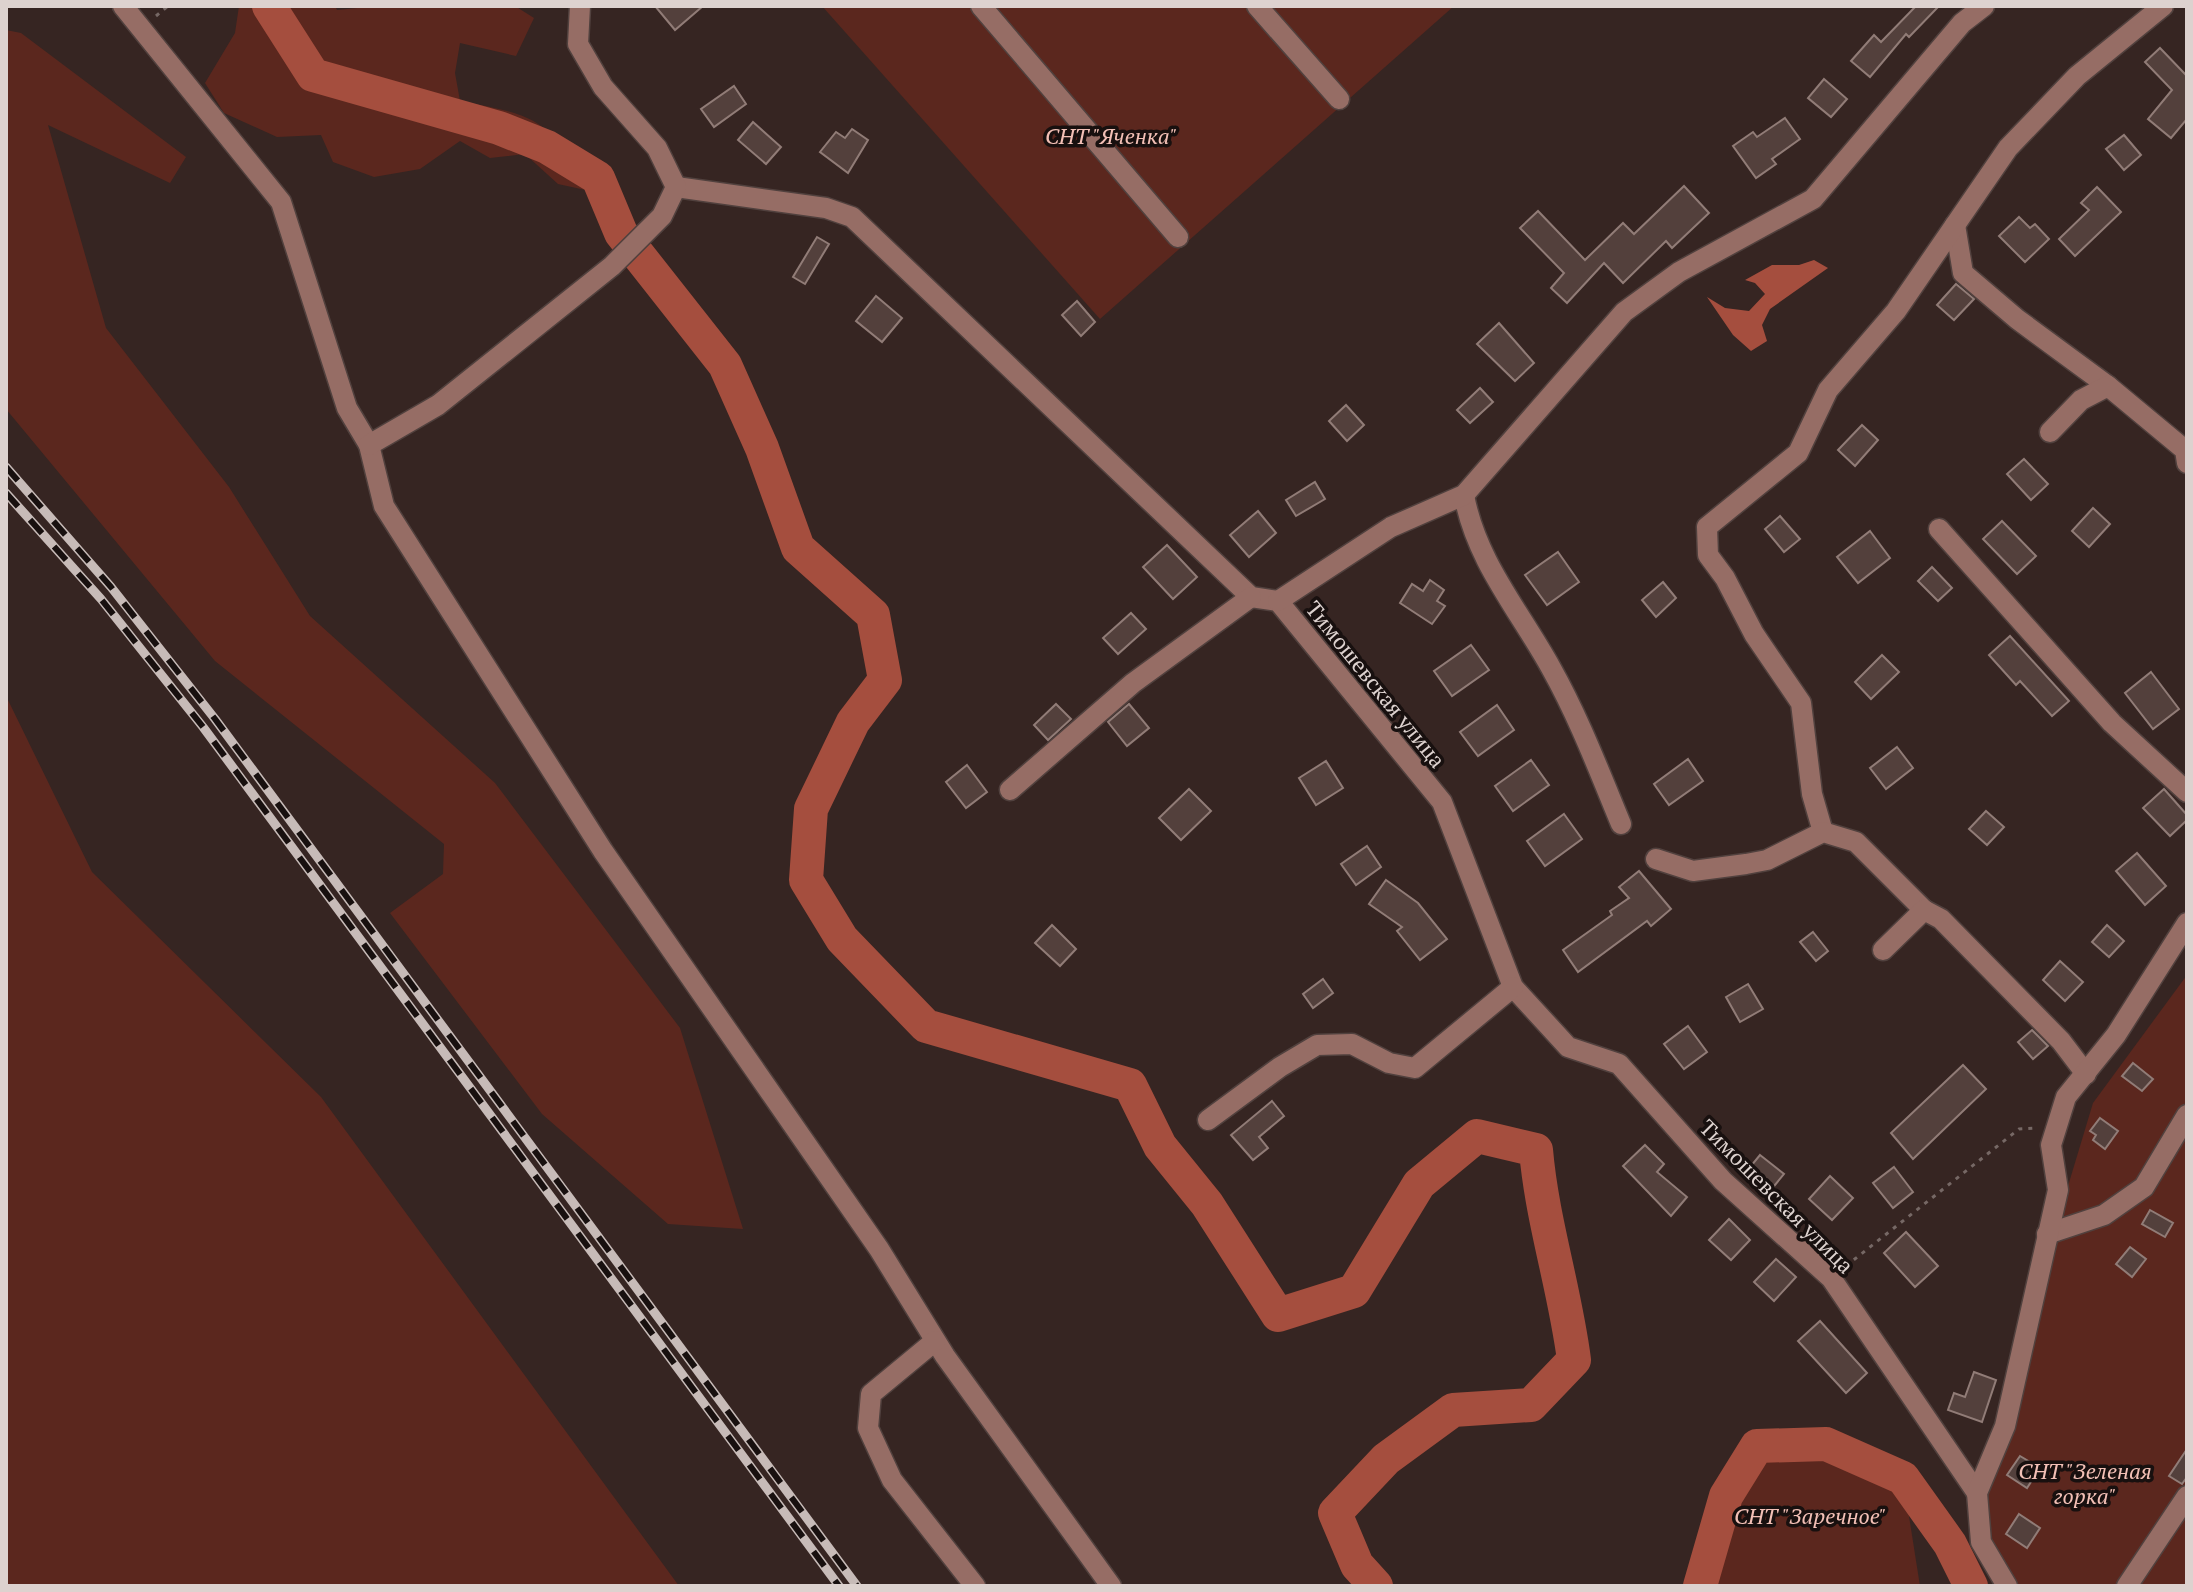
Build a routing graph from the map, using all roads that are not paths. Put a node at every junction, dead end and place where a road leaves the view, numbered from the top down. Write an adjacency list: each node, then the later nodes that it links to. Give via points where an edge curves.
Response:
1 (123, 6): 13 (street, via 281,202 347,408)
2 (580, 6): 8 (street, via 578,44 603,87 657,148)
3 (981, 6): 10 (street)
4 (1257, 6): 7 (street)
5 (1984, 6): 15 (street, via 1962,23 1813,199 1679,272 1624,312)
6 (2163, 6): 9 (street, via 2077,76 2008,148)
7 (1339, 99)
8 (676, 187): 13 (street, via 662,216 612,266 438,405); 17 (street, via 826,208 852,217)
9 (1955, 225): 11 (street, via 1963,273); 22 (street, via 1896,311 1828,390 1798,453 1707,527 1708,555 1801,703 1812,794)
10 (1178, 237)
11 (2108, 386): 12 (street, via 2081,400); 14 (street, via 2185,450)
12 (2050, 432)
13 (369, 445): 32 (street, via 384,506 603,851 879,1249)
14 (2187, 463)
15 (1464, 495): 18 (street, via 1391,527); 21 (street, via 1469,524 1487,564 1576,714)
16 (1939, 529): 20 (street, via 2112,723)
17 (1251, 597): 18 (street, Тимошевская улица); 19 (street, via 1133,683)
18 (1278, 601): 27 (street, Тимошевская улица, via 1442,802)
19 (1010, 790)
20 (2187, 792)
21 (1621, 824)
22 (1823, 832): 23 (street, via 1767,860 1746,864 1693,871); 24 (street, via 1856,842)
23 (1656, 859)
24 (1924, 910): 26 (street); 28 (street, via 1941,919 2029,1008)
25 (2187, 923): 28 (street)
26 (1883, 950)
27 (1513, 987): 30 (street, via 1415,1068 1389,1063 1352,1044 1317,1045); 33 (street, Тимошевская улица, via 1568,1047 1619,1064 1723,1181 1831,1278)
28 (2086, 1074): 31 (street, via 2066,1097 2051,1145 2058,1190)
29 (2187, 1115): 31 (street, via 2144,1187 2104,1215)
30 (1208, 1120)
31 (2047, 1234): 33 (street, via 2005,1426)
32 (940, 1349): 35 (street, via 871,1394 868,1428 892,1480); 36 (street)
33 (1977, 1493): 37 (street, via 1981,1542)
34 (2187, 1496): 38 (street)
35 (975, 1586)
36 (1111, 1586)
37 (2007, 1586)
38 (2127, 1586)

